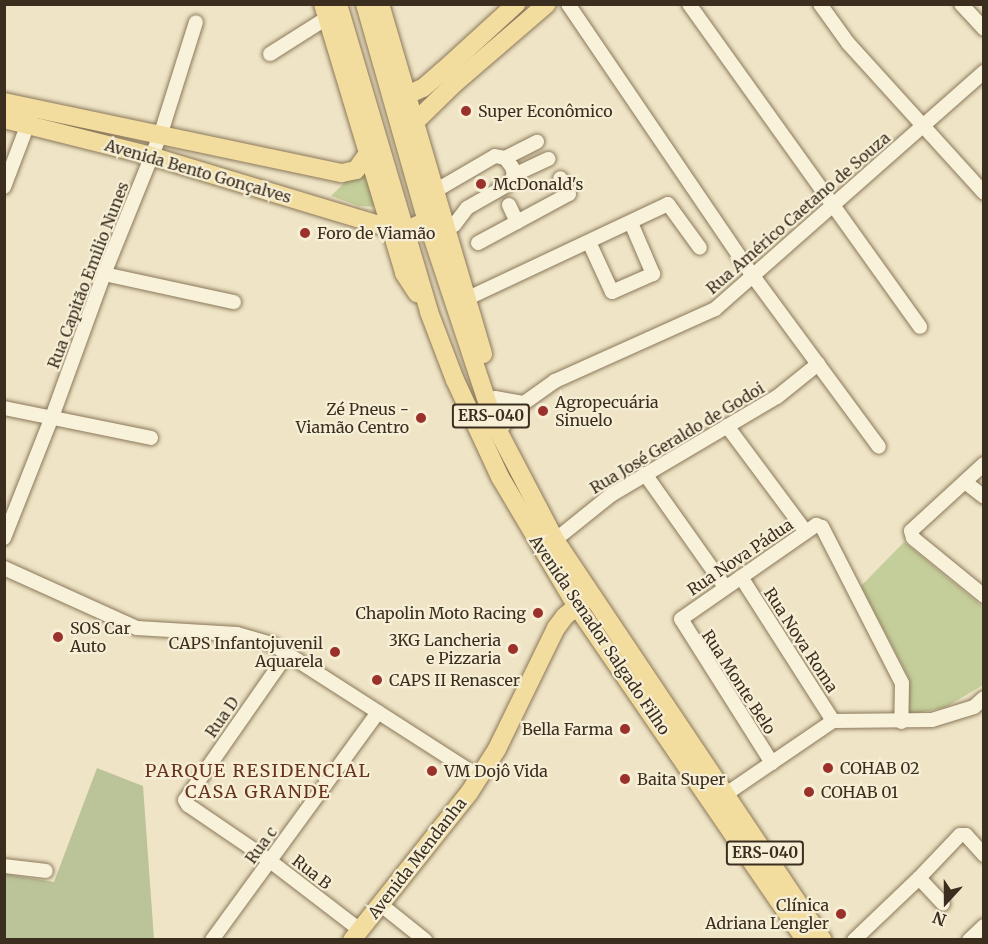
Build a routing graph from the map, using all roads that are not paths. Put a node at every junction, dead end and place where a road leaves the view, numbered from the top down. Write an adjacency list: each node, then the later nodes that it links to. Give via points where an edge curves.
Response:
1 (365, 4): 34 (main road, Avenida Senador Salgado Filho / ERS-040)
2 (380, 4): 15 (main road, Avenida Senador Salgado Filho)
3 (516, 4): 14 (main road)
4 (547, 4): 14 (main road)
5 (568, 4): 45 (street)
6 (689, 4): 33 (street)
7 (820, 4): 20 (street, via 848,43)
8 (961, 4): 11 (street)
9 (329, 9): 12 (street); 23 (main road, Avenida Senador Salgado Filho); 38 (main road, Avenida Senador Salgado Filho / ERS-040)
10 (196, 22): 21 (street, Rua Capitão Emilio Nunes)
11 (984, 29)
12 (270, 54)
13 (984, 72): 20 (street, Rua Américo Caetano de Souza)
14 (449, 77): 15 (main road); 19 (main road)
15 (407, 95): 19 (main road, Avenida Senador Salgado Filho)
16 (4, 102): 17 (main road, Avenida Bento Gonçalves)
17 (31, 116): 18 (main road, Avenida Bento Gonçalves); 21 (main road, Avenida Bento Gonçalves); 24 (main road, Avenida Bento Gonçalves); 29 (street)
18 (4, 119)
19 (415, 122): 31 (main road, Avenida Senador Salgado Filho)
20 (923, 125): 30 (street); 33 (street, Rua Américo Caetano de Souza)
21 (161, 133): 23 (main road, Avenida Bento Gonçalves, via 342,173 356,170); 24 (street, Rua Capitão Emilio Nunes)
22 (537, 142): 25 (street)
23 (367, 155): 38 (main road, Avenida Senador Salgado Filho)
24 (151, 156): 35 (main road, Avenida Bento Gonçalves); 44 (street, Rua Capitão Emilio Nunes)
25 (505, 158): 27 (street); 31 (street, via 495,156)
26 (548, 159): 27 (street)
27 (514, 175): 39 (street, via 509,184 467,208 454,225)
28 (560, 178): 36 (street, via 569,194)
29 (4, 187)
30 (984, 193)
31 (435, 194): 34 (main road); 39 (main road, Avenida Senador Salgado Filho)
32 (509, 205): 36 (street)
33 (834, 205): 45 (street, Rua Américo Caetano de Souza); 49 (street)
34 (426, 218): 38 (main road, via 417,226); 59 (main road, Avenida Senador Salgado Filho / ERS-040, via 481,388)
35 (371, 221): 38 (main road, Avenida Bento Gonçalves); 42 (main road)
36 (517, 222): 41 (street)
37 (631, 223): 40 (street); 40 (street, via 652,274 612,292); 43 (street, via 669,204)
38 (397, 228): 42 (main road, Avenida Senador Salgado Filho); 48 (main road, Avenida Senador Salgado Filho / ERS-040)
39 (445, 229): 46 (main road, Avenida Senador Salgado Filho)
40 (589, 242): 46 (street)
41 (478, 243)
42 (396, 245): 48 (main road, Avenida Senador Salgado Filho, via 404,273)
43 (700, 248)
44 (104, 274): 47 (street); 54 (street, Rua Capitão Emilio Nunes)
45 (753, 276): 50 (street); 52 (street, Rua Américo Caetano de Souza, via 715,309 555,381)
46 (466, 299): 51 (main road, Avenida Senador Salgado Filho)
47 (234, 303)
48 (429, 312): 72 (main road, Avenida Senador Salgado Filho / ERS-040, via 500,477)
49 (920, 327)
50 (818, 364): 56 (street, Rua José Geraldo de Godoi, via 777,397); 58 (street)
51 (495, 398): 52 (street); 55 (main road, Avenida Senador Salgado Filho)
52 (523, 403): 55 (street, Rua Américo Caetano de Souza)
53 (4, 408): 54 (street)
54 (52, 417): 57 (street); 65 (street, Rua Capitão Emilio Nunes)
55 (503, 426): 59 (main road, Avenida Senador Salgado Filho)
56 (727, 426): 61 (street, Rua José Geraldo de Godoi); 64 (street)
57 (151, 438)
58 (879, 447)
59 (506, 448): 66 (main road, Avenida Senador Salgado Filho / ERS-040)
60 (984, 464): 62 (street)
61 (645, 474): 66 (street, Rua José Geraldo de Godoi, via 611,495); 69 (street)
62 (965, 482): 63 (street); 71 (street, via 911,531 913,538)
63 (984, 497)
64 (806, 532): 68 (street, Rua Nova Pádua); 78 (street, Rua Nova Pádua, via 820,525 902,683)
65 (4, 538)
66 (555, 540): 70 (main road, Avenida Senador Salgado Filho / ERS-040)
67 (4, 568): 74 (street, via 137,628 237,634 272,644)
68 (741, 577): 69 (street, Rua Nova Pádua); 77 (street, Rua Nova Roma)
69 (725, 587): 73 (street, Rua Nova Pádua)
70 (593, 596): 72 (main road, Avenida Mendanha); 81 (main road, Avenida Senador Salgado Filho / ERS-040)
71 (984, 596)
72 (576, 606): 80 (main road, Avenida Mendanha, via 556,628 497,749); 94 (main road, Avenida Senador Salgado Filho / ERS-040)
73 (681, 619): 79 (street, Rua Monte Belo)
74 (287, 654): 76 (street); 82 (street, Rua D)
75 (984, 698): 78 (street, via 974,707 932,720)
76 (378, 712): 80 (street); 84 (street, Rua c)
77 (834, 720): 78 (street); 79 (street)
78 (901, 722)
79 (772, 762): 81 (street)
80 (479, 777): 88 (main road, Avenida Mendanha)
81 (726, 794): 95 (main road, Avenida Senador Salgado Filho / ERS-040)
82 (186, 800): 84 (street, Rua B)
83 (984, 855): 87 (street, via 966,835 960,835)
84 (270, 861): 91 (street, Rua B); 92 (street, Rua c)
85 (4, 866): 86 (street)
86 (46, 871)
87 (920, 878): 89 (street); 96 (street)
88 (380, 904): 91 (main road, Avenida Mendanha); 93 (street)
89 (943, 904)
90 (984, 926): 97 (street)
91 (356, 935)
92 (212, 939)
93 (425, 939)
94 (805, 939)
95 (823, 939)
96 (854, 939)
97 (969, 939)

